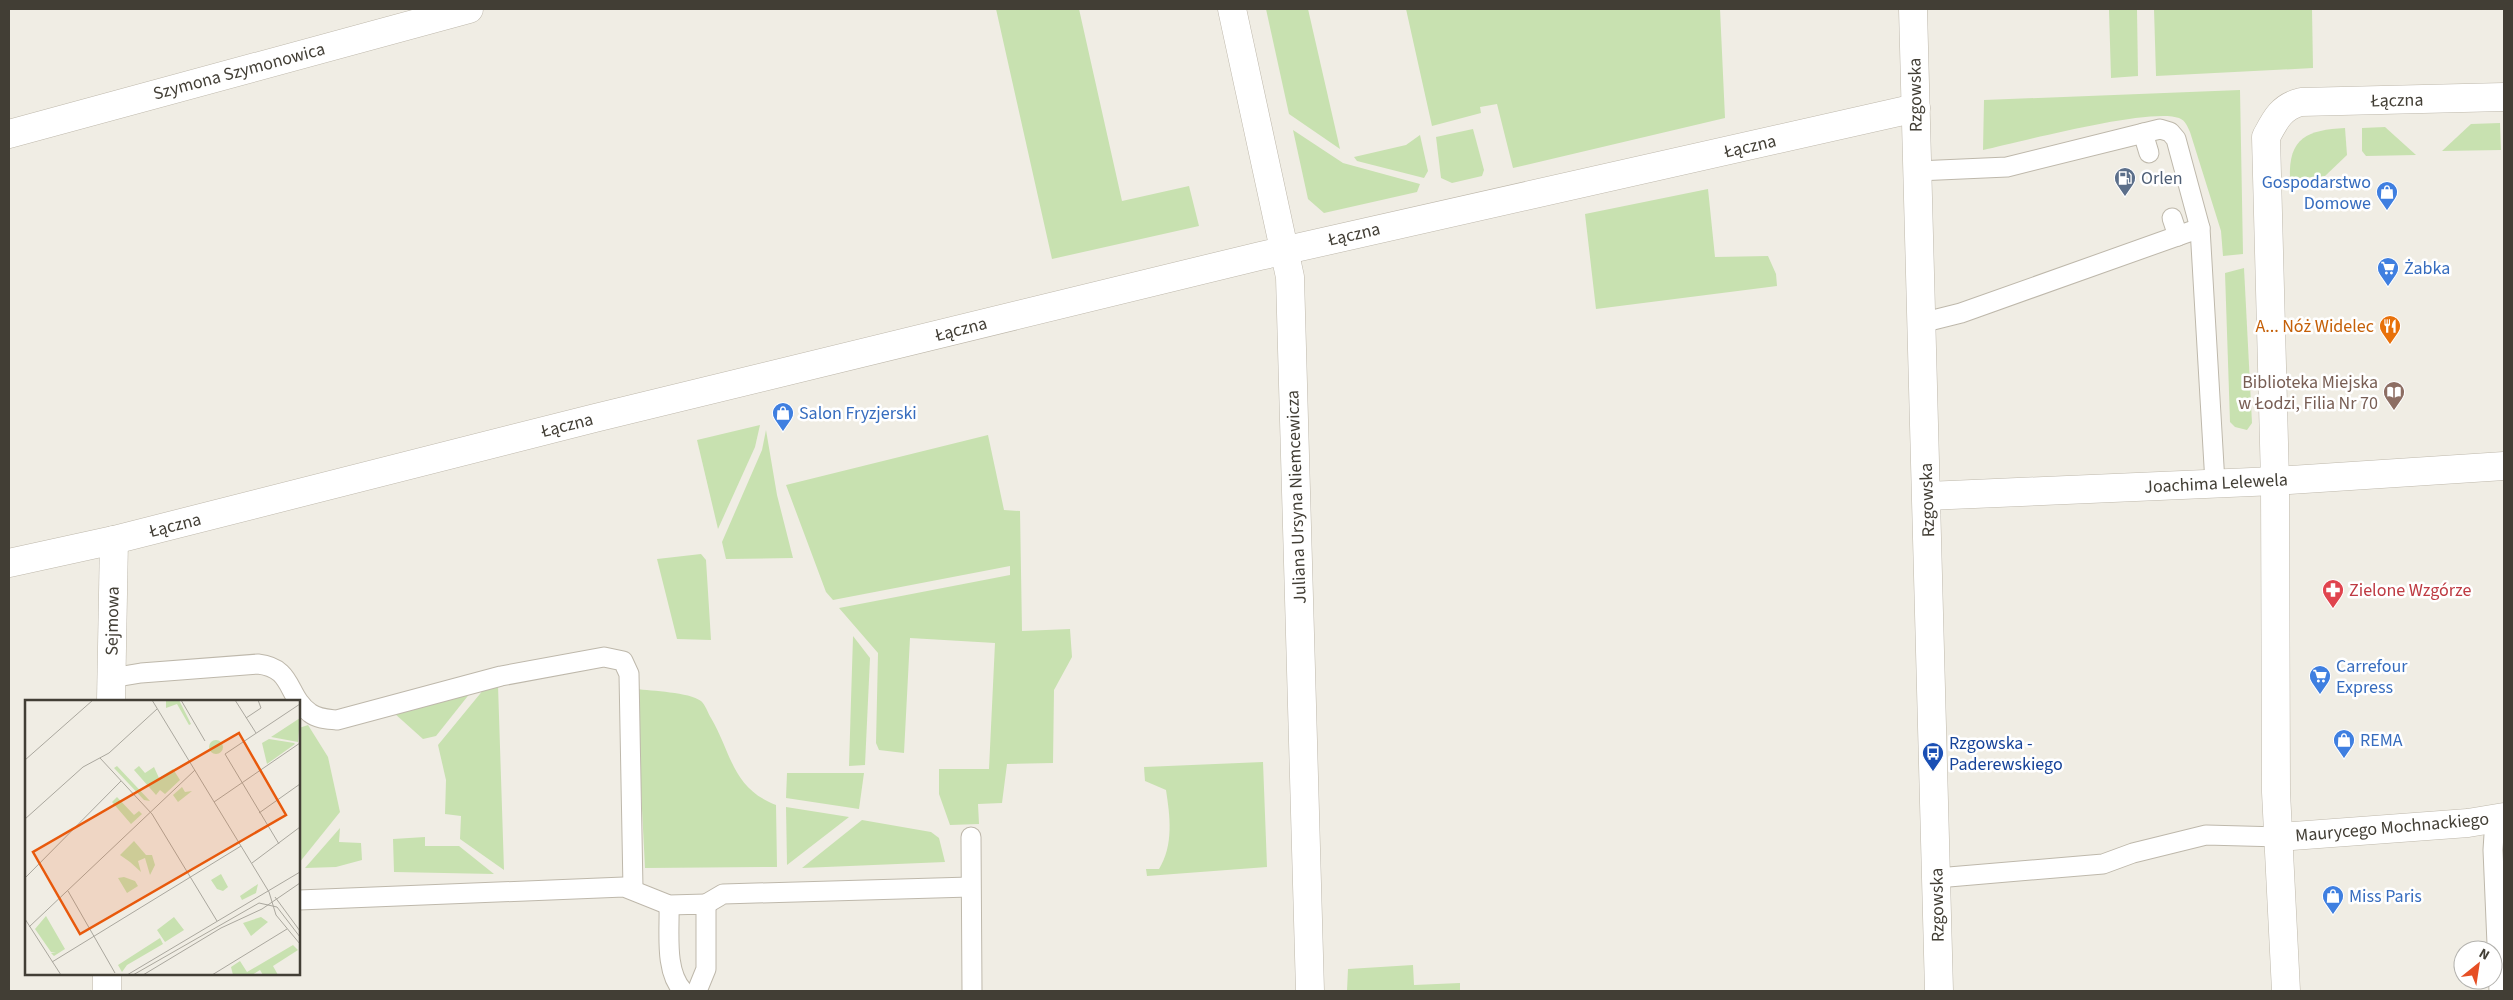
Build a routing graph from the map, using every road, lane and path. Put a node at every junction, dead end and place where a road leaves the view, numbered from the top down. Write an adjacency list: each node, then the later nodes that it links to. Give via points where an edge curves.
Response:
1 (469, 9): 7 (street, Szymona Szymonowica)
2 (1232, 9): 13 (street, Juliana Ursyna Niemcewicza)
3 (1913, 9): 5 (street, Rzgowska)
4 (2504, 97): 16 (street, Łączna, via 2301,102 2279,113 2266,137)
5 (1916, 108): 9 (street, Rzgowska); 13 (street, Łączna)
6 (2143, 133): 8 (lane); 9 (lane, via 2007,167); 11 (lane, via 2160,129 2170,132 2176,139)
7 (9, 134)
8 (2149, 154)
9 (1917, 171): 14 (street, Rzgowska)
10 (2172, 218): 12 (lane)
11 (2200, 228): 12 (lane); 17 (lane)
12 (2178, 236): 14 (lane, via 1960,313)
13 (1285, 250): 19 (street, Łączna, via 595,418); 38 (street, Juliana Ursyna Niemcewicza, via 1290,277)
14 (1921, 323): 18 (street, Rzgowska)
15 (2504, 466): 16 (street, Joachima Lelewela)
16 (2275, 481): 17 (street, Joachima Lelewela); 26 (street, via 2276,783)
17 (2215, 483): 18 (street, Joachima Lelewela)
18 (1928, 496): 27 (street, Rzgowska)
19 (114, 540): 20 (street, Łączna); 21 (street, Sejmowa)
20 (9, 563)
21 (111, 690): 22 (lane, via 141,673 258,664 269,666 285,676)
22 (299, 700)
23 (300, 702): 29 (lane, via 310,713 337,720 501,676 604,657 623,661 629,674)
24 (2500, 818): 26 (street, Maurycego Mochnackiego); 41 (lane, via 2493,850)
25 (971, 837): 28 (lane)
26 (2280, 837): 27 (lane, via 2206,835 2133,852 2103,864); 40 (street)
27 (1937, 878): 39 (street, Rzgowska)
28 (970, 886): 31 (lane, via 723,894); 37 (lane)
29 (633, 889): 30 (lane); 32 (lane)
30 (300, 900)
31 (706, 904): 32 (lane); 36 (lane, via 706,969)
32 (669, 905): 35 (lane, via 670,958 675,981)
33 (107, 975): 34 (street)
34 (107, 991)
35 (683, 991)
36 (697, 991)
37 (972, 991)
38 (1310, 991)
39 (1939, 991)
40 (2286, 991)
41 (2499, 991)

